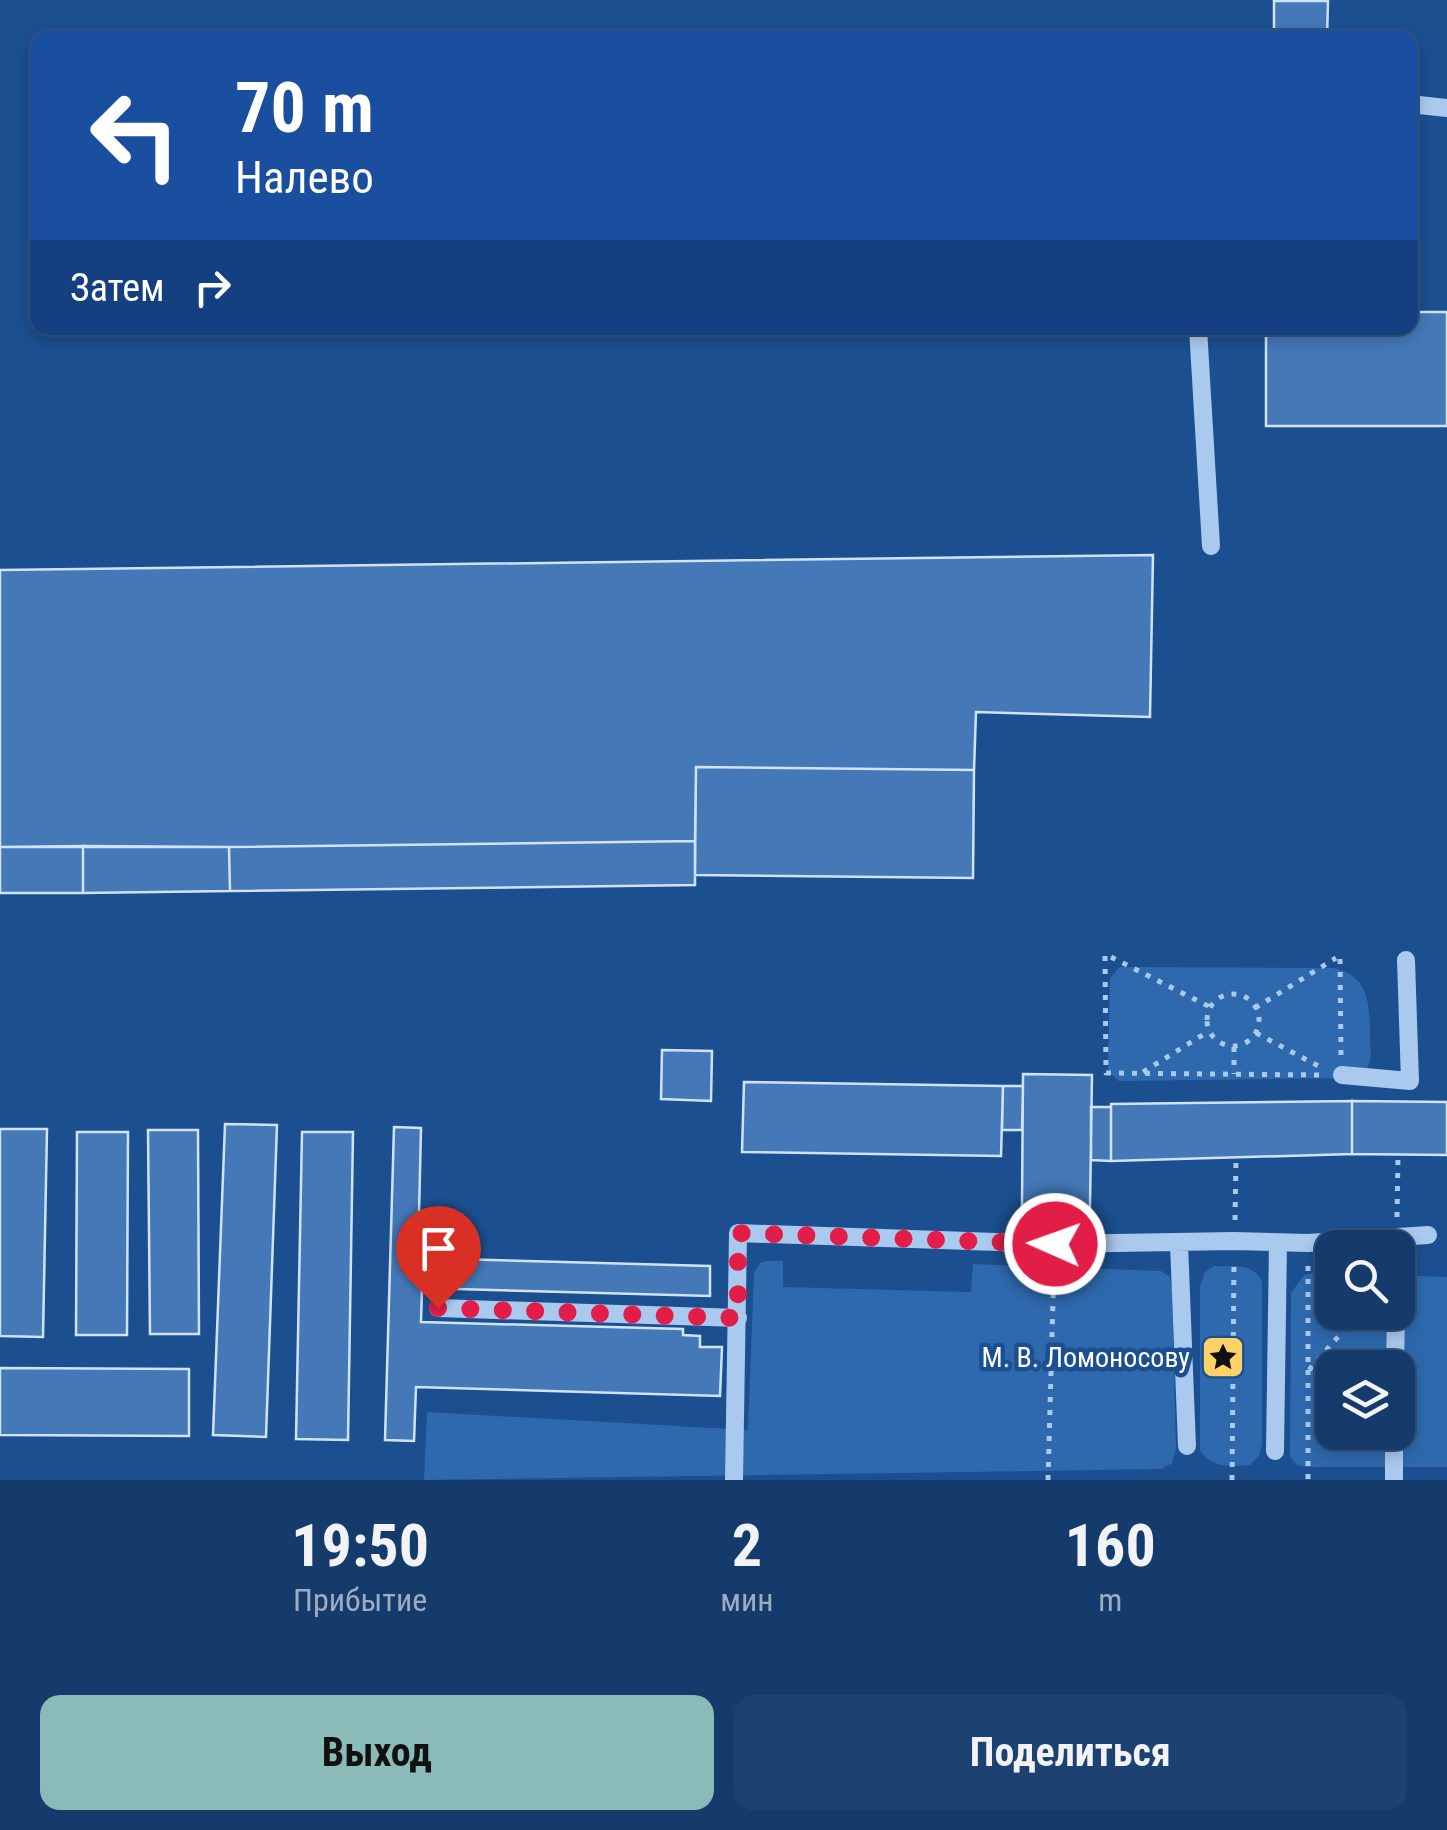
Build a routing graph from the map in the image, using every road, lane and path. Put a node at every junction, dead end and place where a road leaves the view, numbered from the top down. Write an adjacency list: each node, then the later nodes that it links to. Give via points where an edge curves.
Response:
1 (1418, 105): 2 (lane)
2 (1447, 108)
3 (1198, 335): 4 (lane)
4 (1211, 546)
5 (1406, 960): 13 (lane, via 1410,1081)
6 (1210, 1007): 7 (path, via 1233,994); 8 (path); 11 (path, via 1108,957 1106,1073)
7 (1256, 1008): 9 (path); 13 (path, via 1338,959)
8 (1209, 1031): 10 (path); 11 (path)
9 (1256, 1033): 10 (path); 12 (path, via 1337,1075)
10 (1234, 1046): 12 (path)
11 (1141, 1074): 12 (path)
12 (1234, 1074)
13 (1342, 1075)
14 (1398, 1154): 17 (path)
15 (1236, 1158): 20 (path)
16 (1056, 1206): 24 (path)
17 (1397, 1230)
18 (1428, 1235): 19 (lane)
19 (1415, 1238)
20 (1234, 1241): 21 (lane); 25 (lane); 35 (path)
21 (1278, 1243): 22 (lane); 32 (lane)
22 (1308, 1243): 23 (lane); 29 (path)
23 (1315, 1243)
24 (1055, 1244): 25 (lane); 27 (lane, via 738,1233); 34 (path)
25 (1179, 1244): 30 (lane)
26 (438, 1308): 27 (lane)
27 (738, 1318): 33 (lane)
28 (1344, 1330): 29 (path)
29 (1307, 1372): 36 (path)
30 (1187, 1446)
31 (1394, 1450): 37 (lane)
32 (1275, 1451)
33 (734, 1480)
34 (1048, 1480)
35 (1232, 1480)
36 (1308, 1480)
37 (1394, 1480)

